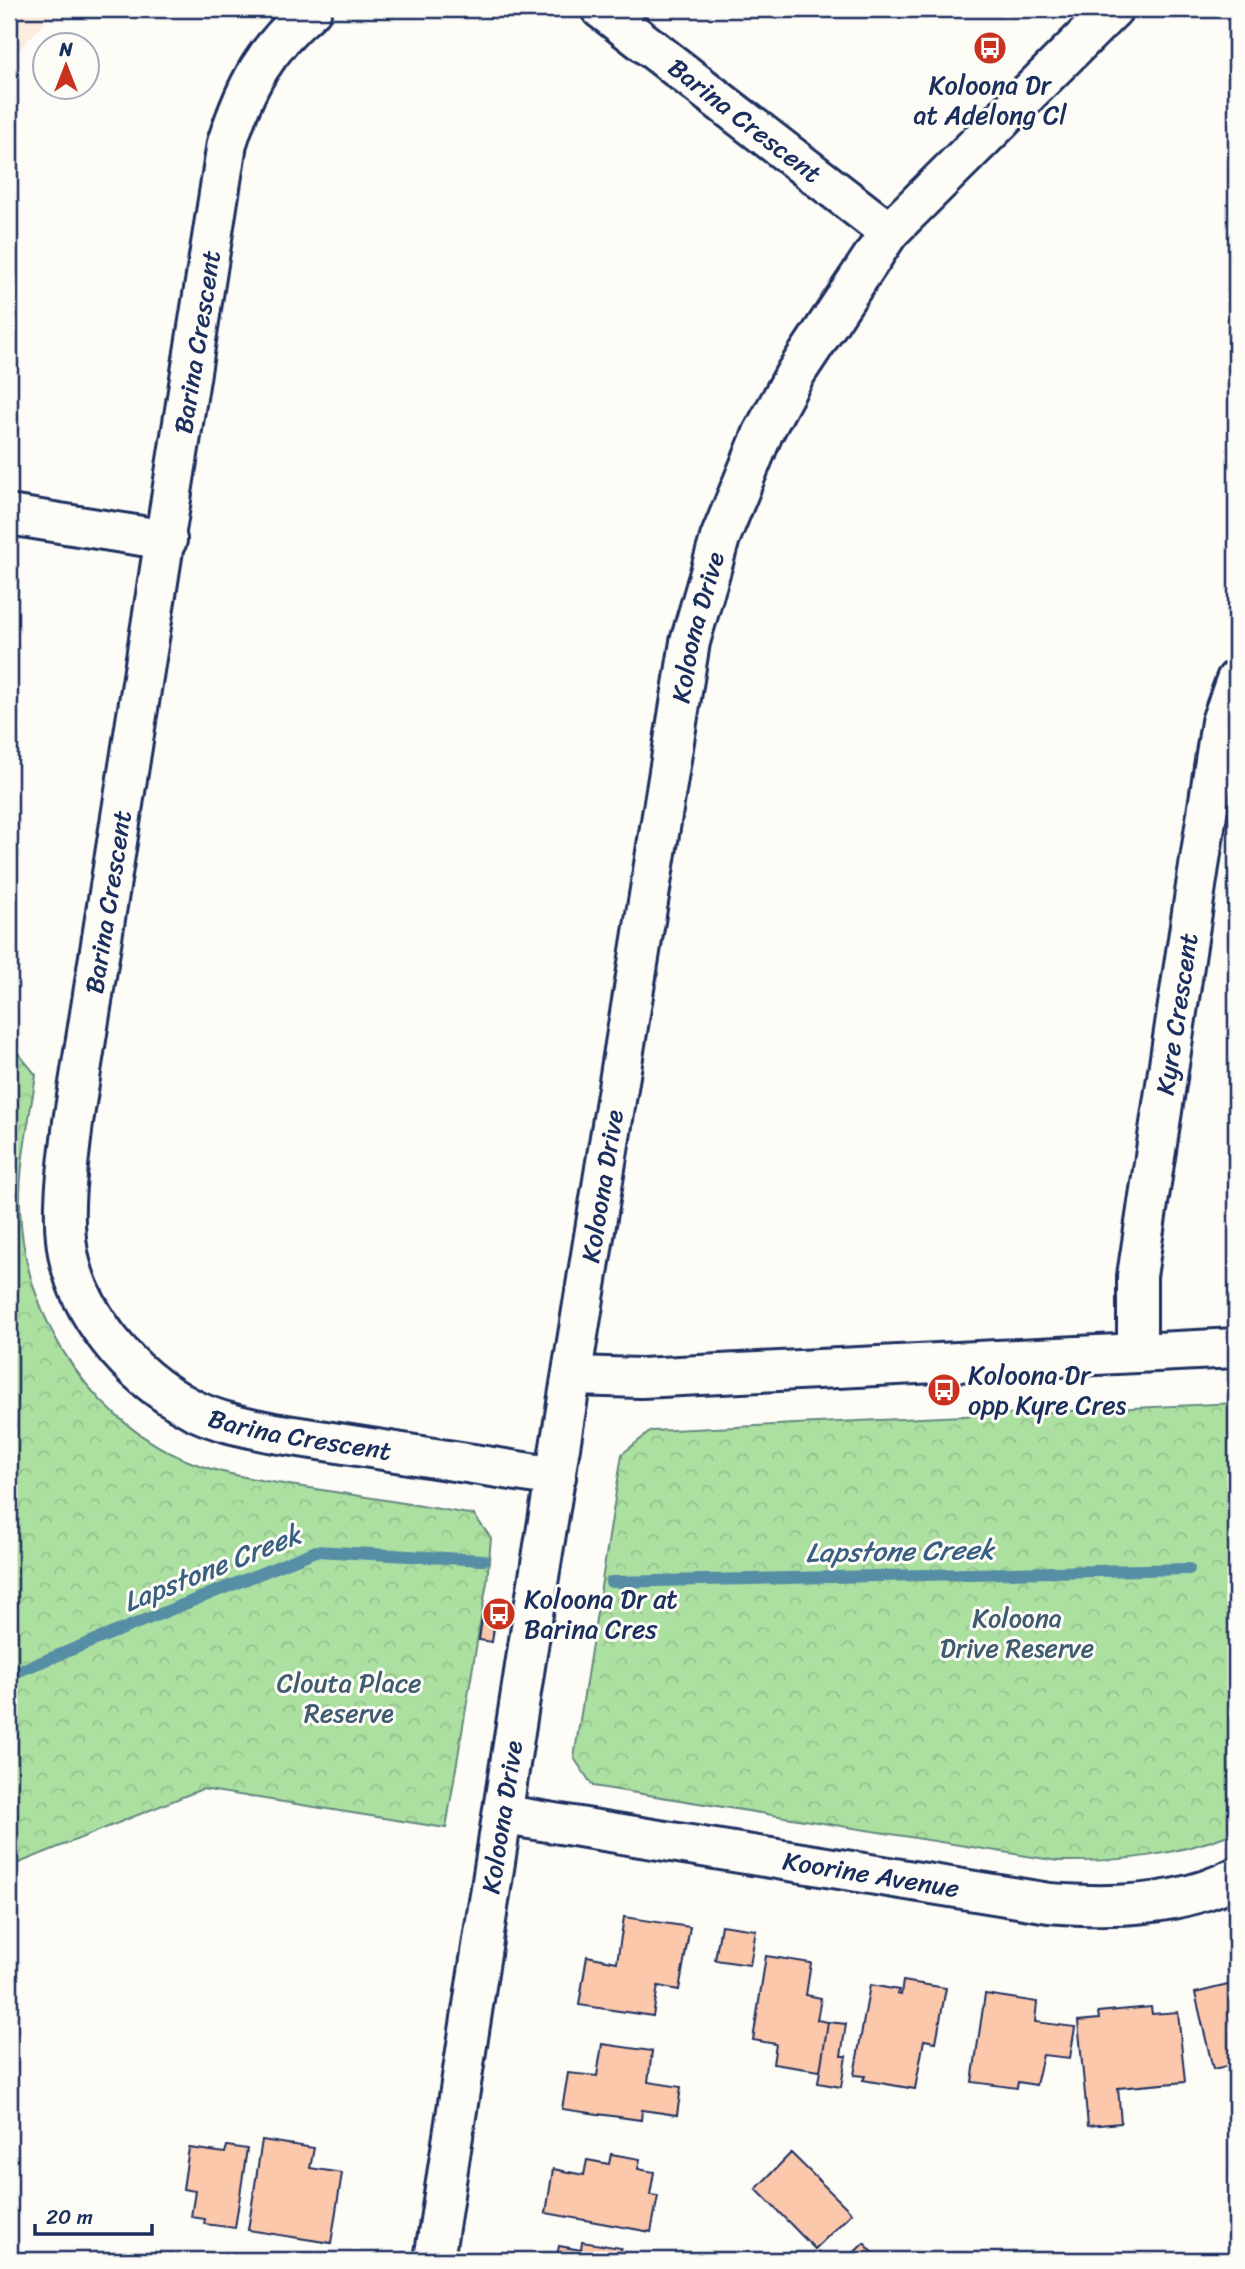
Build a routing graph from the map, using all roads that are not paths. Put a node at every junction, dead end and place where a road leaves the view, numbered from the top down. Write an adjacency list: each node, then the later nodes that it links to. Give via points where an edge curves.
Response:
1 (312, 9): 6 (street, Barina Crescent, via 289,28 263,61 243,95 227,142)
2 (601, 9): 4 (street, Barina Crescent)
3 (1113, 9): 4 (street, Koloona Drive)
4 (889, 232): 10 (street, Koloona Drive, via 762,433 704,591 690,642)
5 (9, 515): 6 (street)
6 (167, 540): 11 (street, Barina Crescent, via 73,1122 65,1190 72,1272 92,1313 118,1350 156,1387 193,1409 274,1433)
7 (1236, 680): 9 (street, Kyre Crescent, via 1221,722 1137,1276)
8 (1236, 1348): 9 (street)
9 (1137, 1352): 10 (street, via 641,1378)
10 (573, 1376): 11 (street, Koloona Drive)
11 (556, 1477): 12 (street, Koloona Drive)
12 (505, 1815): 13 (street, Koorine Avenue, via 1049,1903 1097,1906 1161,1900); 14 (street, Koloona Drive)
13 (1236, 1877)
14 (434, 2260)

